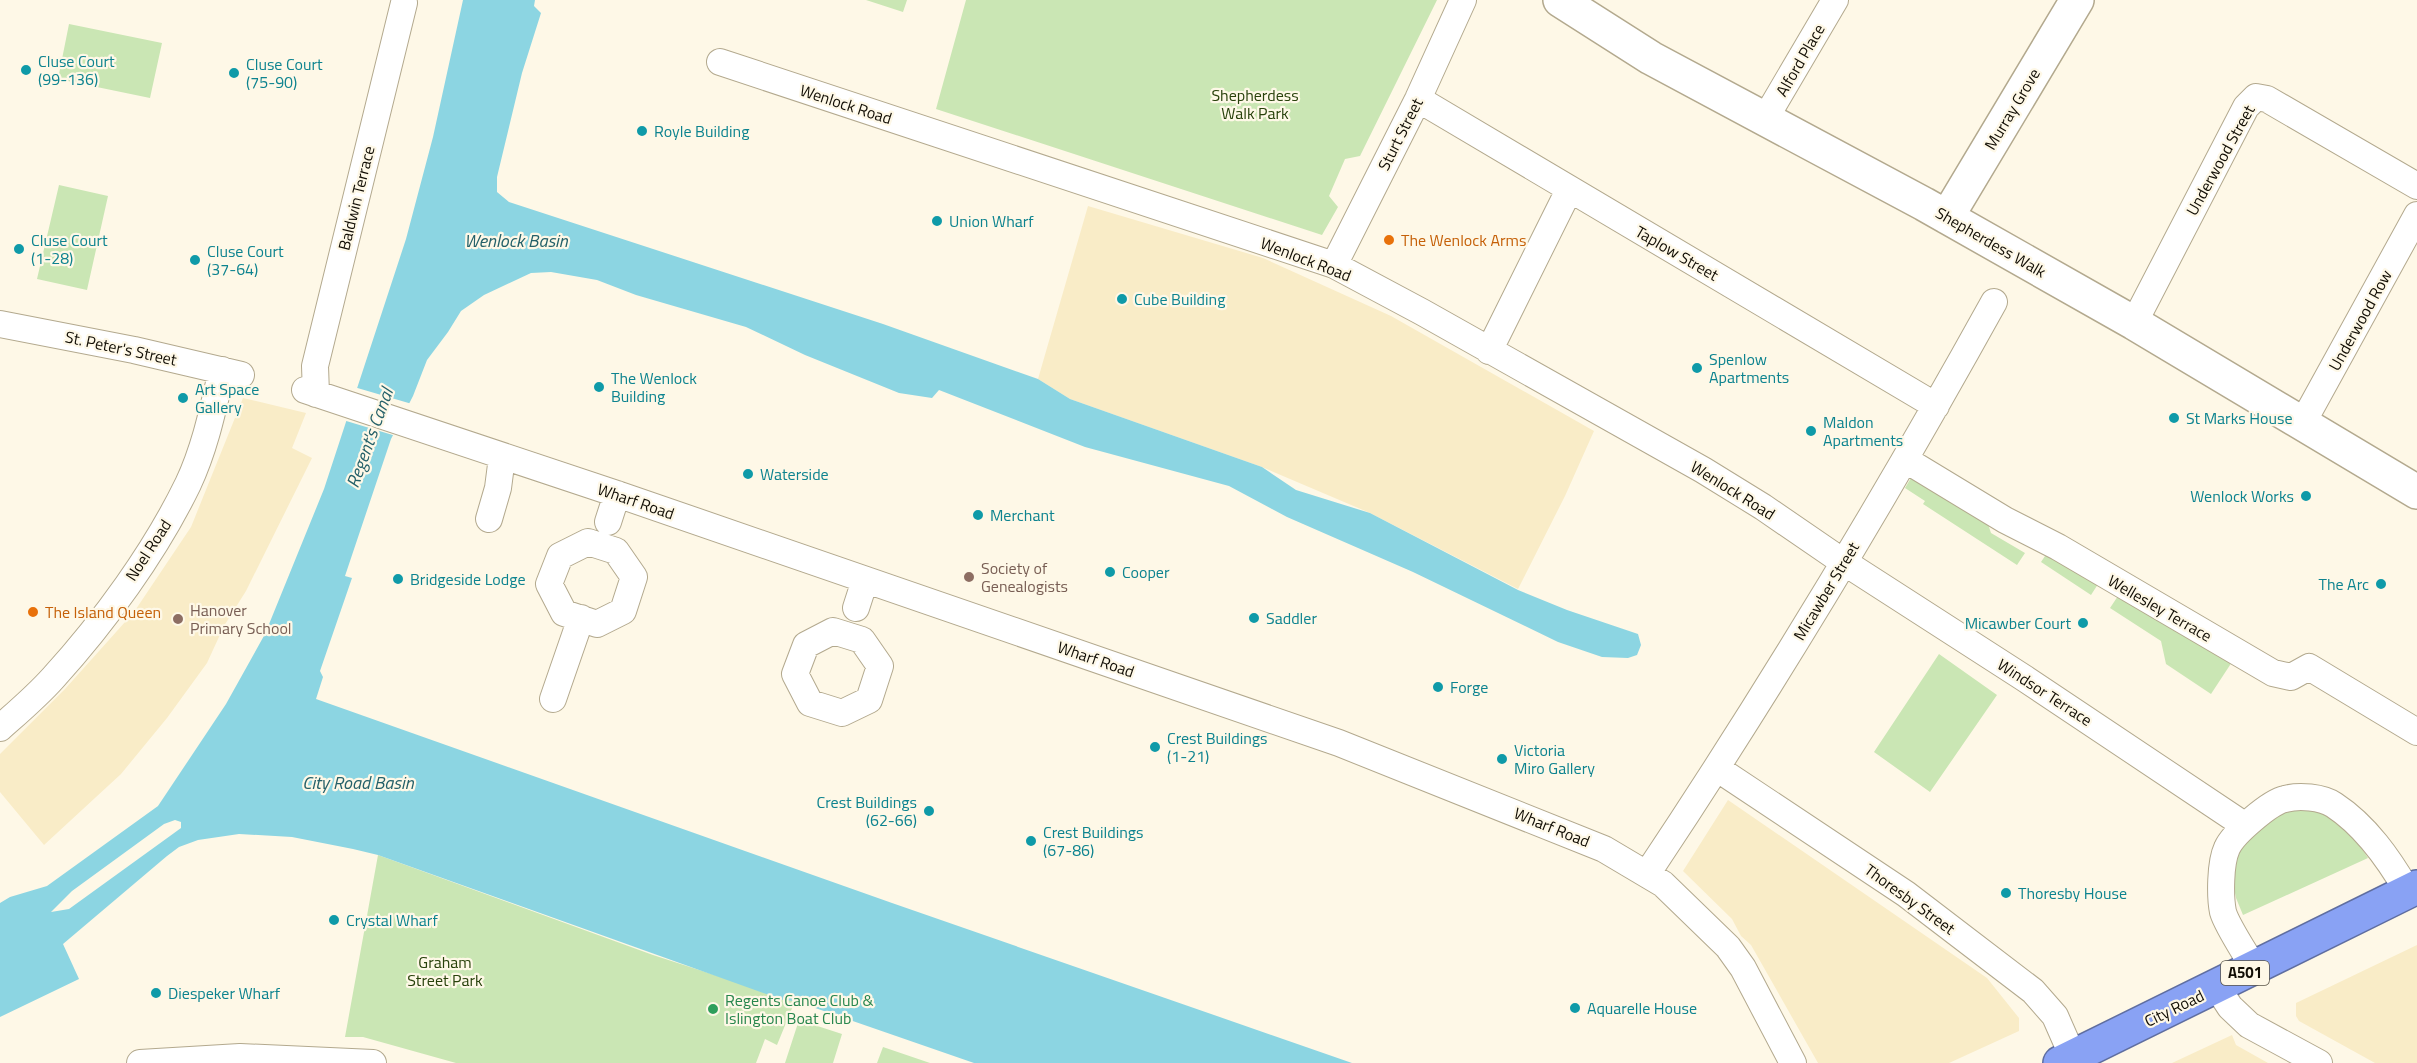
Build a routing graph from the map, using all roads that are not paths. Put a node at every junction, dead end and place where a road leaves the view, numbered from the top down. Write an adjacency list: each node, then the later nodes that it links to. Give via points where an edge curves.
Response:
1 (1463, 0): 7 (street, Sturt Street)
2 (1835, 0): 8 (street, Alford Place)
3 (2077, 0): 12 (main road, Murray Grove)
4 (1565, 2): 8 (main road, Shepherdess Walk, via 1652,58)
5 (404, 3): 19 (street, Baldwin Terrace, via 315,366)
6 (720, 62): 13 (street, Wenlock Road)
7 (1418, 99): 10 (street, Taplow Street); 13 (street, Sturt Street)
8 (1765, 119): 12 (main road, Shepherdess Walk)
9 (2417, 186): 15 (street, Underwood Street, via 2267,99 2256,97 2246,107)
10 (1569, 190): 17 (street); 20 (street, Taplow Street)
11 (2417, 215): 21 (street, Underwood Row)
12 (1947, 217): 15 (main road, Shepherdess Walk)
13 (1334, 265): 17 (street, Wenlock Road)
14 (1994, 302): 20 (street, Micawber Street)
15 (2134, 323): 21 (main road, Shepherdess Walk)
16 (0, 324): 18 (street, St. Peter's Street)
17 (1489, 351): 28 (street, Wenlock Road, via 1703,470)
18 (231, 373): 33 (street, Noel Road, via 188,483 156,542 53,679)
19 (319, 395): 22 (street, Wharf Road)
20 (1936, 406): 23 (street, Micawber Street)
21 (2302, 424): 24 (main road, Shepherdess Walk)
22 (502, 457): 25 (street, Wharf Road); 26 (street)
23 (1906, 460): 28 (street, Micawber Street); 34 (street, Wellesley Terrace, via 2273,673 2291,677 2309,667)
24 (2417, 492)
25 (617, 494): 27 (street); 29 (street, Wharf Road)
26 (489, 519)
27 (604, 532): 30 (street, via 560,556 549,584 564,613); 30 (street, via 634,577 623,611 597,624)
28 (1844, 562): 35 (street, Micawber Street); 36 (street, Windsor Terrace)
29 (866, 580): 31 (street); 37 (street, Wharf Road, via 1349,747 1604,849)
30 (581, 618): 32 (street)
31 (852, 620)
32 (553, 699)
33 (0, 728)
34 (2417, 732)
35 (1718, 769): 37 (street, Micawber Street); 41 (street, Thoresby Street, via 1906,894 2033,991 2055,1016)
36 (2244, 825): 38 (street, via 2284,799 2310,797 2333,804 2366,833); 39 (street, via 2227,848 2221,887 2224,914)
37 (1647, 874): 44 (street, Wharf Road, via 1663,884 1728,947)
38 (2412, 890): 39 (highway, City Road / A501)
39 (2254, 968): 40 (highway, City Road / A501)
40 (2217, 987): 41 (highway, City Road / A501); 45 (street, via 2249,1025)
41 (2067, 1060)
42 (140, 1063): 43 (street, via 240,1057)
43 (373, 1063)
44 (1793, 1063)
45 (2319, 1063)

